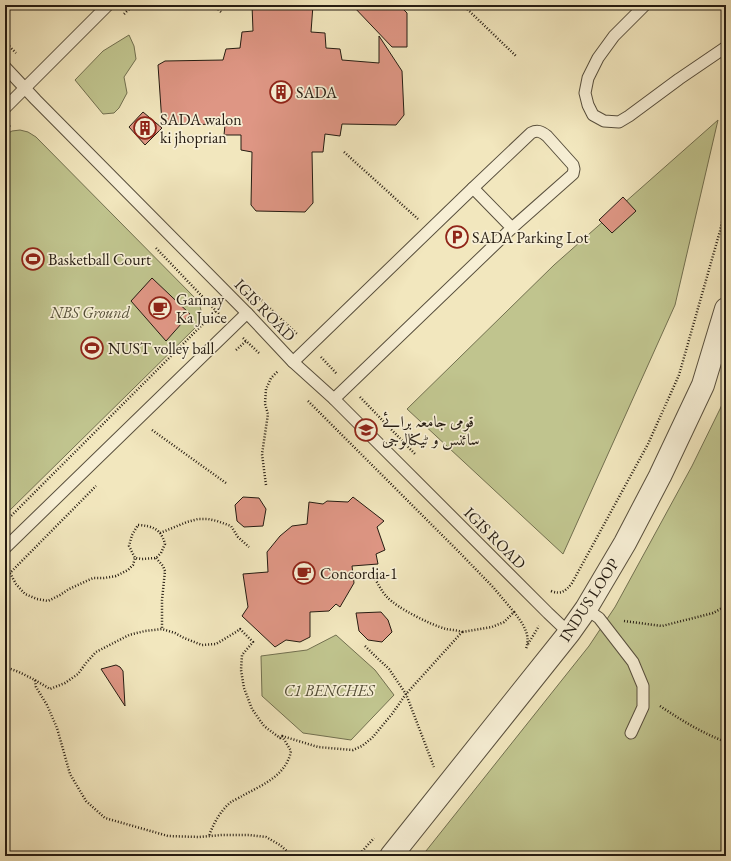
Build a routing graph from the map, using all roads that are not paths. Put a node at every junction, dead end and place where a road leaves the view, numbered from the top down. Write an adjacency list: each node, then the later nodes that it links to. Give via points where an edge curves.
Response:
1 (108, 5): 5 (lane)
2 (645, 5): 3 (lane, via 614,36 598,58 588,78 588,105 593,115 604,121 619,122 629,116)
3 (726, 47)
4 (5, 67): 5 (lane, IGIS ROAD)
5 (25, 89): 6 (lane); 9 (lane, IGIS ROAD)
6 (5, 108)
7 (473, 188): 8 (lane); 8 (lane, via 535,131 543,133 570,160 574,169 573,174); 11 (lane)
8 (512, 228): 12 (lane)
9 (246, 313): 11 (lane, IGIS ROAD); 13 (lane)
10 (725, 315): 14 (street, INDUS LOOP, via 703,386)
11 (293, 362): 12 (lane, IGIS ROAD)
12 (334, 399): 15 (lane, IGIS ROAD)
13 (5, 548)
14 (592, 614): 15 (street, INDUS LOOP); 16 (lane, via 633,662 643,686 643,707)
15 (569, 633): 17 (street, INDUS LOOP)
16 (631, 733)
17 (391, 856)

